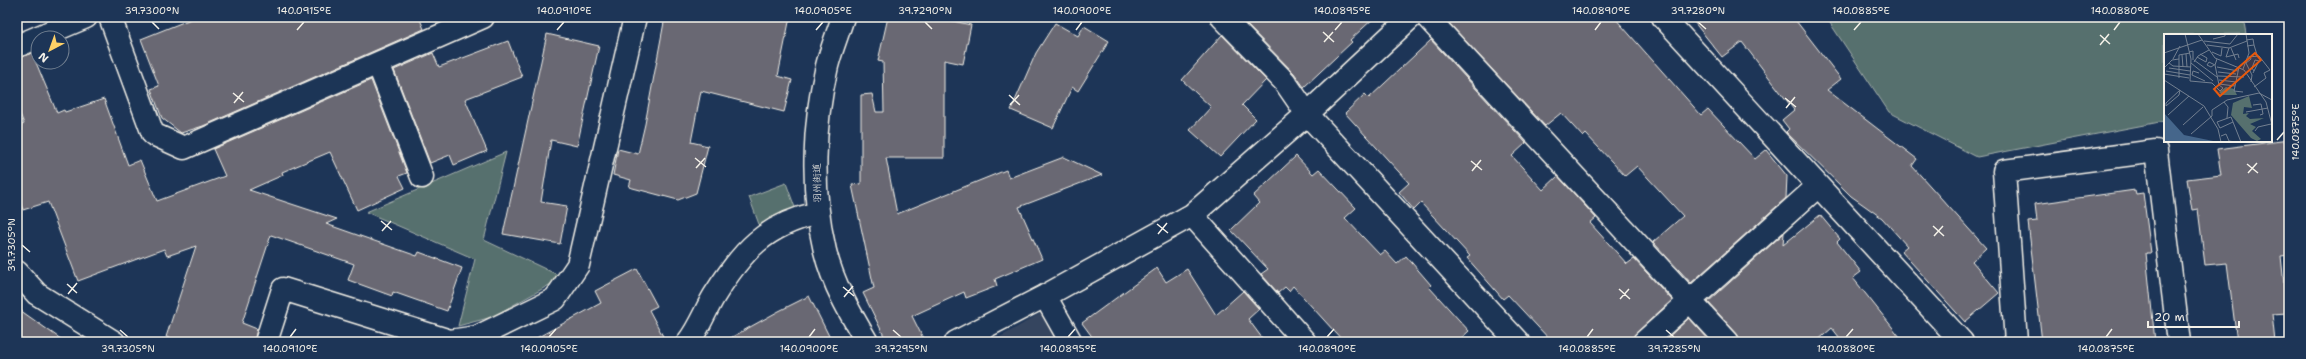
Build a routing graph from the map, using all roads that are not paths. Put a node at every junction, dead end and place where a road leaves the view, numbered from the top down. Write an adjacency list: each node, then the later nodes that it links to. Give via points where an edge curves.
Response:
1 (86, 17): 10 (street)
2 (110, 17): 11 (street, via 153,134 184,148)
3 (483, 17): 11 (street)
4 (635, 17): 21 (street, via 578,265 555,299 477,337 450,341 283,289)
5 (843, 17): 15 (street, 羽州街道, via 827,66 817,124)
6 (1222, 17): 12 (street, via 1285,82)
7 (1411, 17): 12 (street)
8 (1427, 17): 19 (street)
9 (1663, 17): 14 (street)
10 (17, 46)
11 (378, 63): 13 (street)
12 (1307, 114): 16 (street); 27 (street)
13 (422, 177)
14 (1818, 186): 19 (street); 30 (street)
15 (818, 213): 22 (street, via 796,218 773,229 745,251); 23 (street, 羽州街道, via 825,252 842,299)
16 (1192, 215): 18 (street); 26 (street)
17 (17, 272): 20 (street, via 37,294)
18 (1045, 296): 24 (street); 25 (street)
19 (1691, 301): 28 (street); 29 (street)
20 (114, 342)
21 (266, 342)
22 (688, 342)
23 (867, 342)
24 (956, 342)
25 (1072, 342)
26 (1305, 342)
27 (1518, 342)
28 (1644, 342)
29 (1728, 342)
30 (1962, 342)
31 (2016, 342): 32 (street, via 2004,171 2156,151)
32 (2178, 342)

